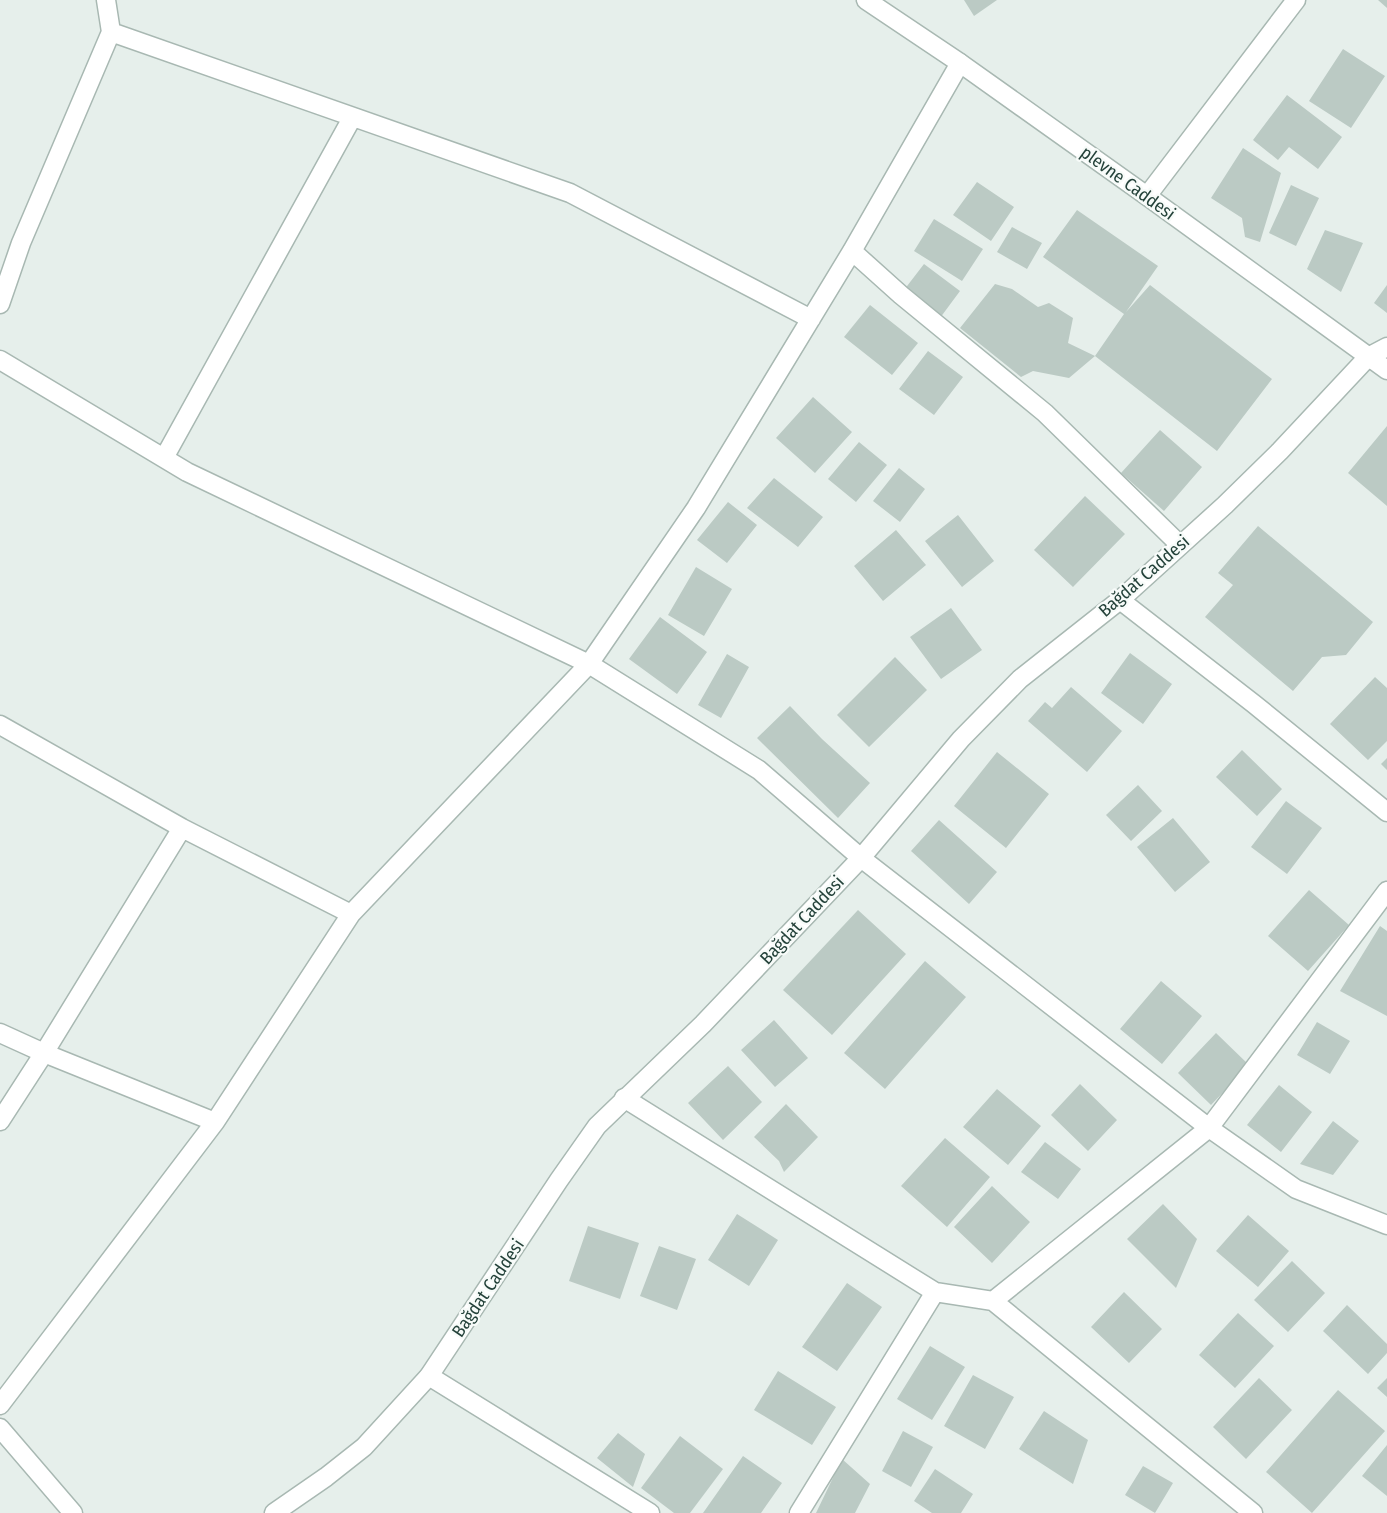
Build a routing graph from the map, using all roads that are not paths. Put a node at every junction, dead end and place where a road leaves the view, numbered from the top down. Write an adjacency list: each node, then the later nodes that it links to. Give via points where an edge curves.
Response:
1 (106, 0): 4 (street)
2 (866, 0): 5 (street, plevne Caddesi)
3 (1292, 2): 7 (street)
4 (111, 32): 6 (street); 9 (street, via 21,243)
5 (960, 63): 7 (street, plevne Caddesi); 8 (street)
6 (352, 118): 10 (street, via 570,193); 15 (street)
7 (1147, 196): 12 (street, plevne Caddesi)
8 (852, 251): 10 (street); 16 (street, via 1044,413)
9 (0, 304)
10 (811, 319): 18 (street, via 696,508)
11 (1387, 348): 12 (street)
12 (1368, 357): 14 (street, plevne Caddesi); 16 (street, Bağdat Caddesi, via 1280,451)
13 (0, 360): 15 (street)
14 (1387, 370)
15 (164, 458): 18 (street, via 186,472)
16 (1180, 545): 17 (street, Bağdat Caddesi)
17 (1120, 600): 20 (street); 22 (street, Bağdat Caddesi, via 1020,679 961,739)
18 (589, 664): 22 (street, via 759,770); 24 (street)
19 (0, 725): 21 (street)
20 (1387, 812)
21 (182, 828): 24 (street); 26 (street)
22 (861, 858): 27 (street, Bağdat Caddesi, via 704,1024); 30 (street)
23 (1387, 891): 30 (street)
24 (351, 914): 29 (street)
25 (0, 1033): 26 (street)
26 (44, 1053): 28 (street); 29 (street)
27 (624, 1098): 32 (street); 34 (street, Bağdat Caddesi, via 597,1126)
28 (0, 1121)
29 (215, 1122): 35 (street)
30 (1209, 1128): 31 (street, via 1296,1189); 33 (street)
31 (1387, 1225)
32 (935, 1292): 33 (street); 40 (street)
33 (993, 1301): 41 (street)
34 (429, 1376): 38 (street, Bağdat Caddesi, via 364,1447); 39 (street)
35 (0, 1405)
36 (0, 1428): 37 (street)
37 (74, 1513)
38 (274, 1513)
39 (651, 1513)
40 (799, 1513)
41 (1253, 1513)

